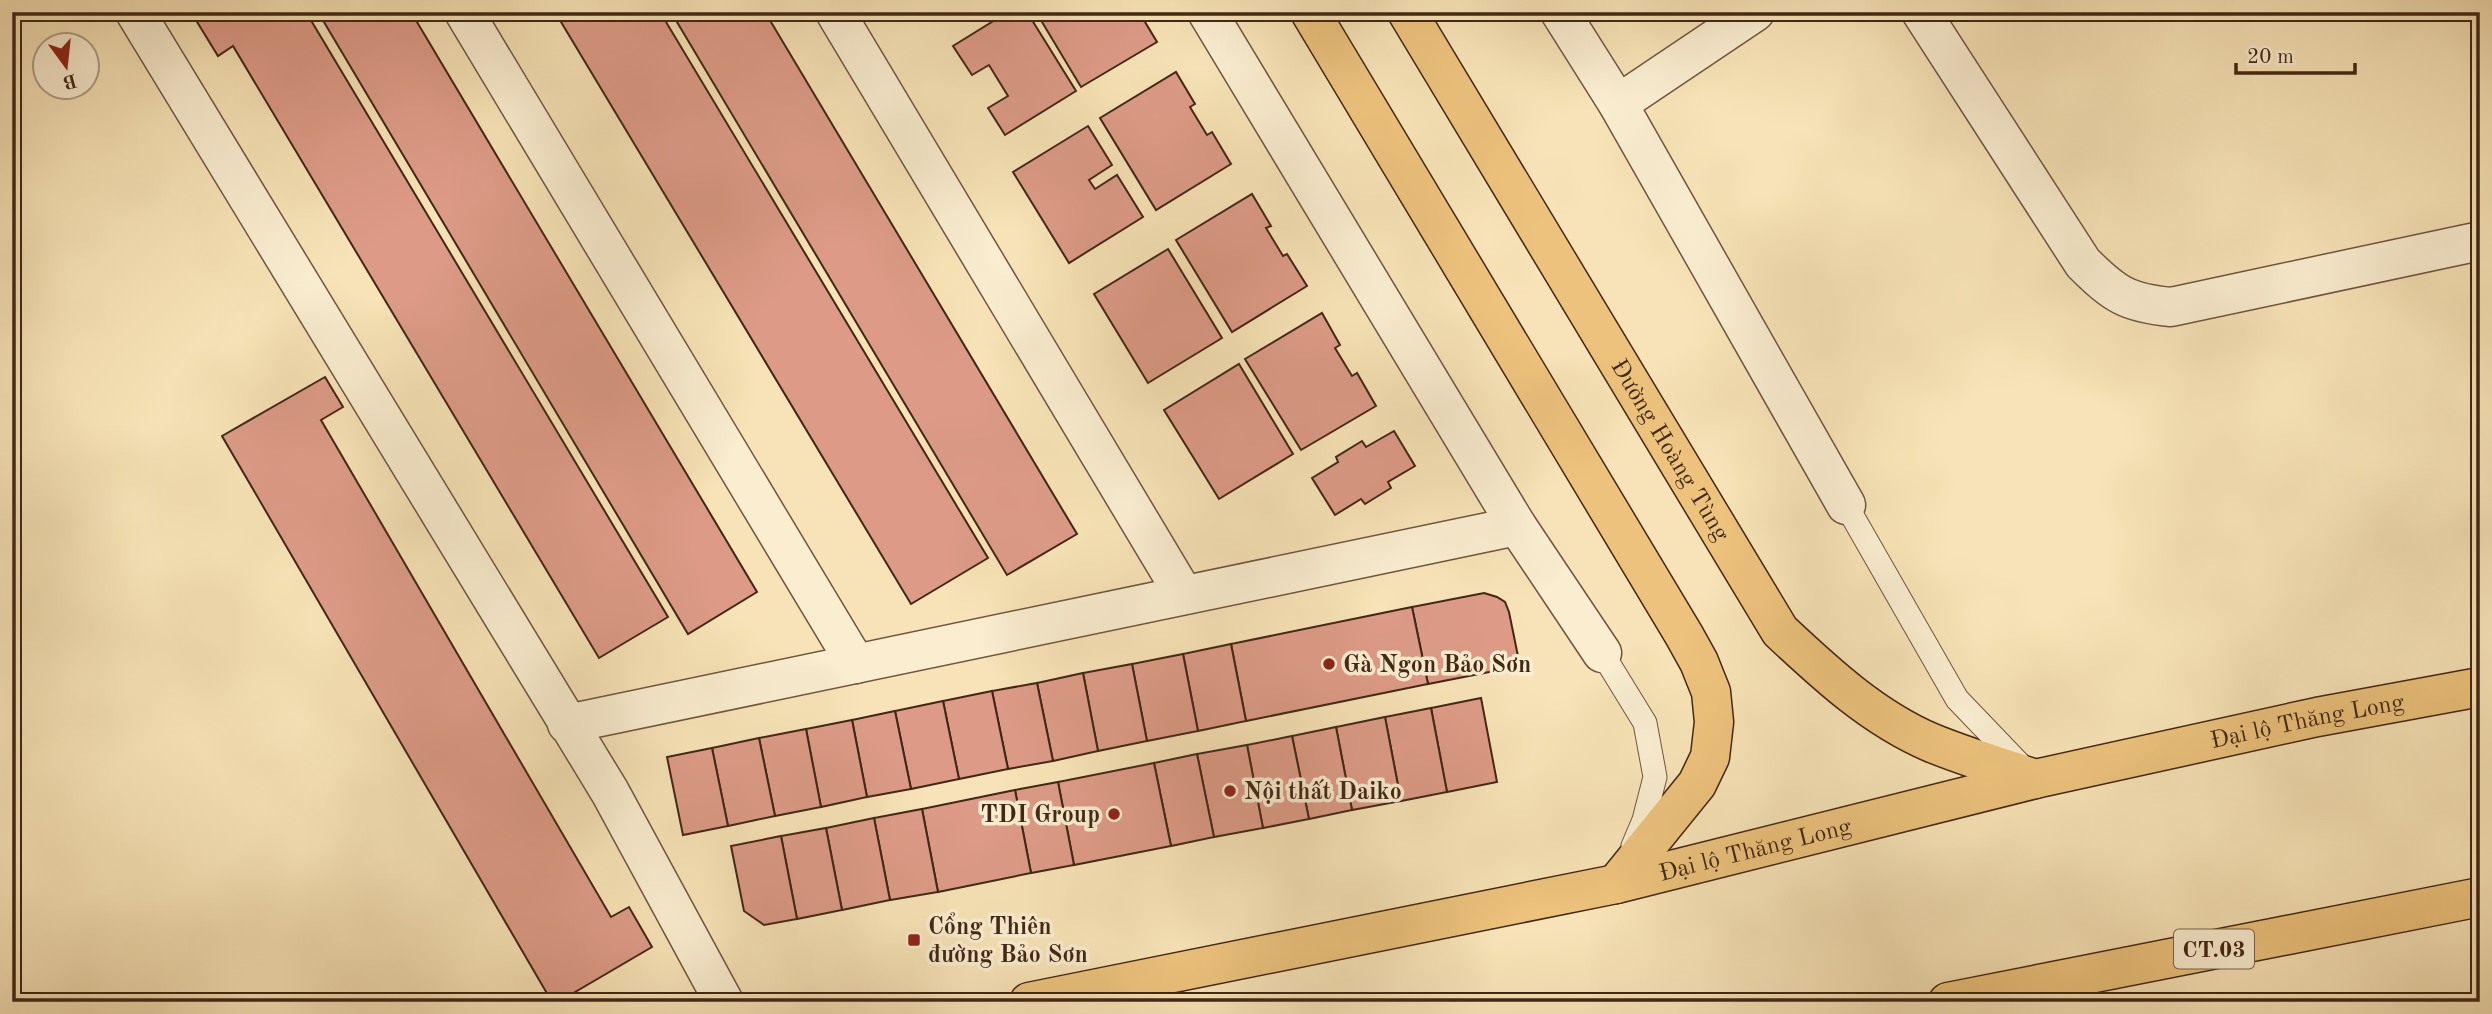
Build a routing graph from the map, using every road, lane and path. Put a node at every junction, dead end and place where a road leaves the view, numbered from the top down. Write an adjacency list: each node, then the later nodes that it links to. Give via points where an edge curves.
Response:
1 (135, 12): 18 (street)
2 (464, 12): 15 (street)
3 (835, 12): 14 (street)
4 (1207, 12): 13 (street)
5 (1310, 12): 20 (main road, via 1684,635 1711,692 1710,757 1697,784)
6 (1407, 12): 19 (main road, Đường Hoàng Tùng, via 1780,631 1830,678 1884,717 1931,742)
7 (1560, 12): 10 (street)
8 (1755, 12): 10 (street)
9 (1921, 12): 11 (street, via 2083,263 2121,296 2171,307)
10 (1618, 104): 12 (street)
11 (2480, 241)
12 (1852, 518): 19 (lane, via 1957,699)
13 (1517, 526): 14 (street); 16 (street)
14 (1184, 595): 15 (street)
15 (856, 664): 18 (street)
16 (1610, 665): 20 (lane, via 1645,723 1655,777 1644,820)
17 (2480, 687): 19 (main road, Đại lộ Thăng Long, via 2317,717)
18 (567, 724): 22 (street, via 610,792)
19 (2035, 779): 20 (main road, Đại lộ Thăng Long)
20 (1616, 884): 23 (main road, Đại lộ Thăng Long)
21 (2480, 897): 24 (main road, CT.03)
22 (724, 1002)
23 (1029, 1002)
24 (1948, 1002)

